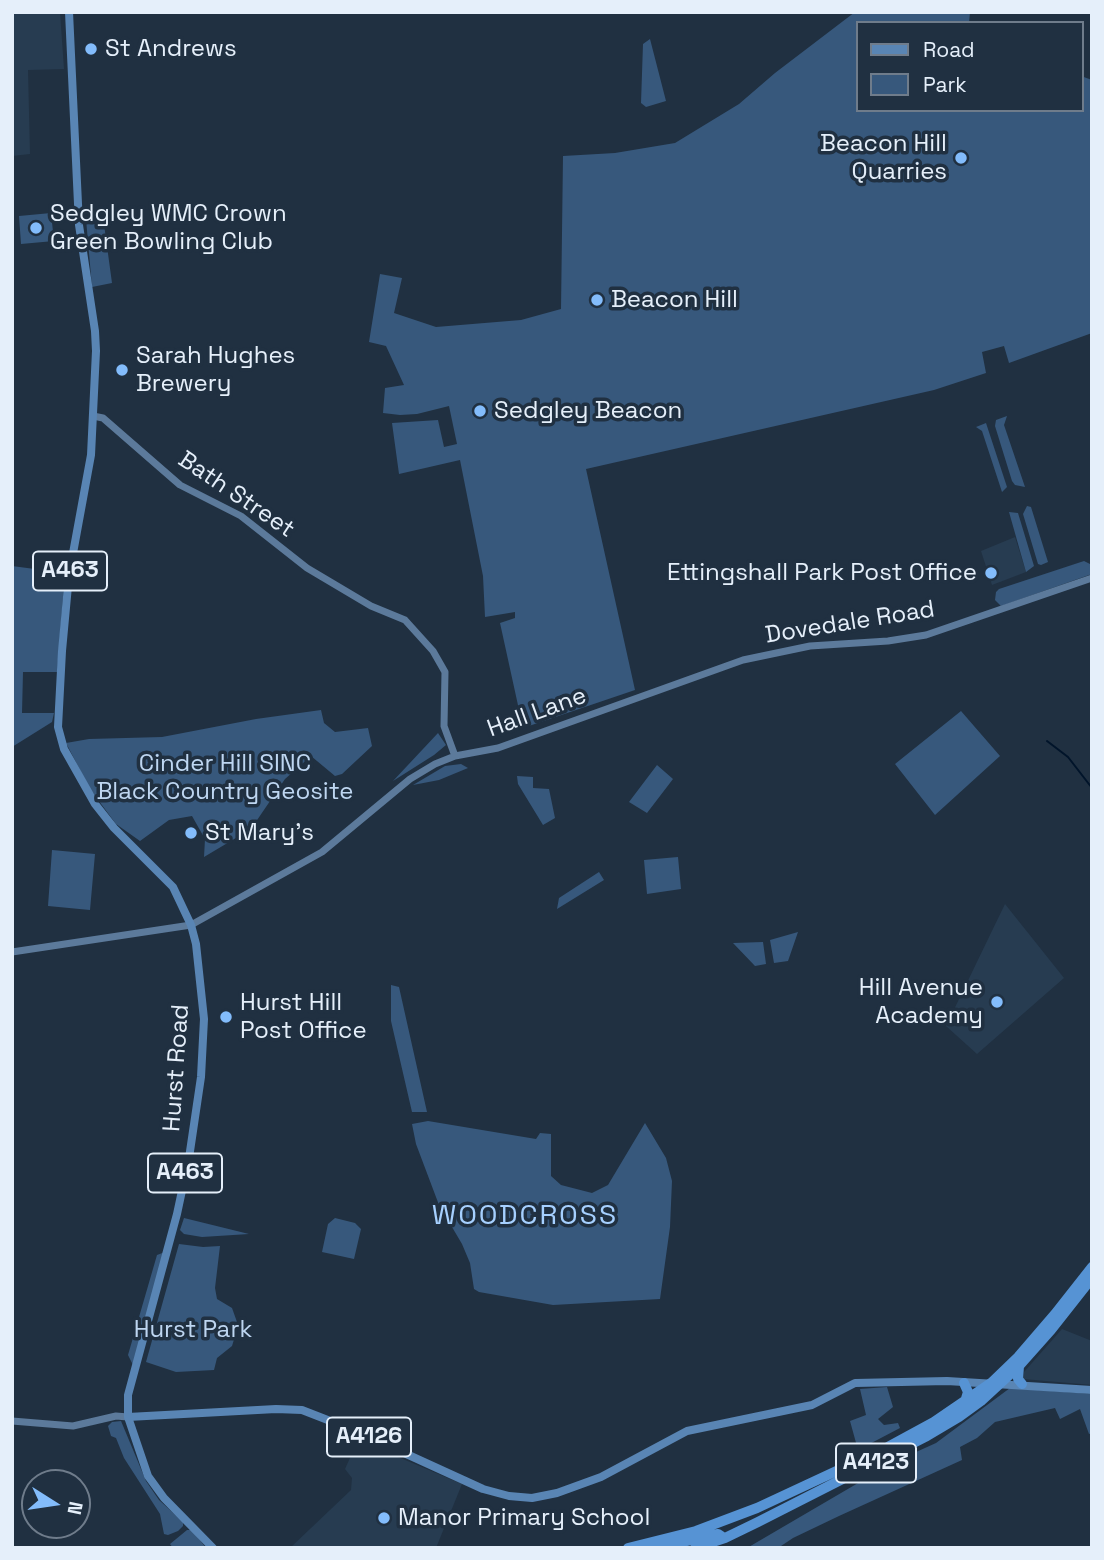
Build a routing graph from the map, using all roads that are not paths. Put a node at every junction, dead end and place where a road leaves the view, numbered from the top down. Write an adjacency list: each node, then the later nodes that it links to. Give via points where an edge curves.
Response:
1 (69, 12): 2 (main road, A463, via 79,225 95,331)
2 (93, 416): 5 (street, Bath Street, via 103,418 180,485 232,510 307,568 371,606 401,617 428,644 444,673 444,726); 6 (main road, A463, via 91,455 69,575 59,734 95,804 173,887)
3 (1092, 578): 4 (street, Dovedale Road, via 926,635 758,656)
4 (615, 706): 5 (street, Hall Lane, via 505,746)
5 (455, 756): 6 (street, via 410,779 322,852)
6 (191, 925): 7 (street); 16 (main road, Hurst Road / A463, via 204,1019 201,1077 186,1169 128,1395)
7 (12, 952)
8 (1092, 1267): 12 (highway, A4123)
9 (1092, 1278): 10 (highway, A4123)
10 (1018, 1366): 12 (highway, A4123); 13 (highway)
11 (964, 1382): 12 (main road, A4126); 15 (highway); 16 (main road, A4126, via 855,1384 812,1405 687,1431 601,1477 546,1496 509,1496 483,1489 302,1410)
12 (996, 1383): 13 (main road, A4126); 15 (highway, A4123); 19 (highway, A4123, via 981,1401 927,1436)
13 (1021, 1384): 14 (main road, A4126)
14 (1092, 1390)
15 (965, 1402): 18 (highway, A4123, via 888,1447)
16 (128, 1417): 17 (street, via 82,1426); 20 (main road, A463, via 148,1476)
17 (12, 1421)
18 (723, 1521): 19 (highway); 21 (highway, A4123)
19 (721, 1542): 21 (highway, A4123); 22 (highway, A4123)
20 (213, 1548)
21 (629, 1548)
22 (695, 1548)

